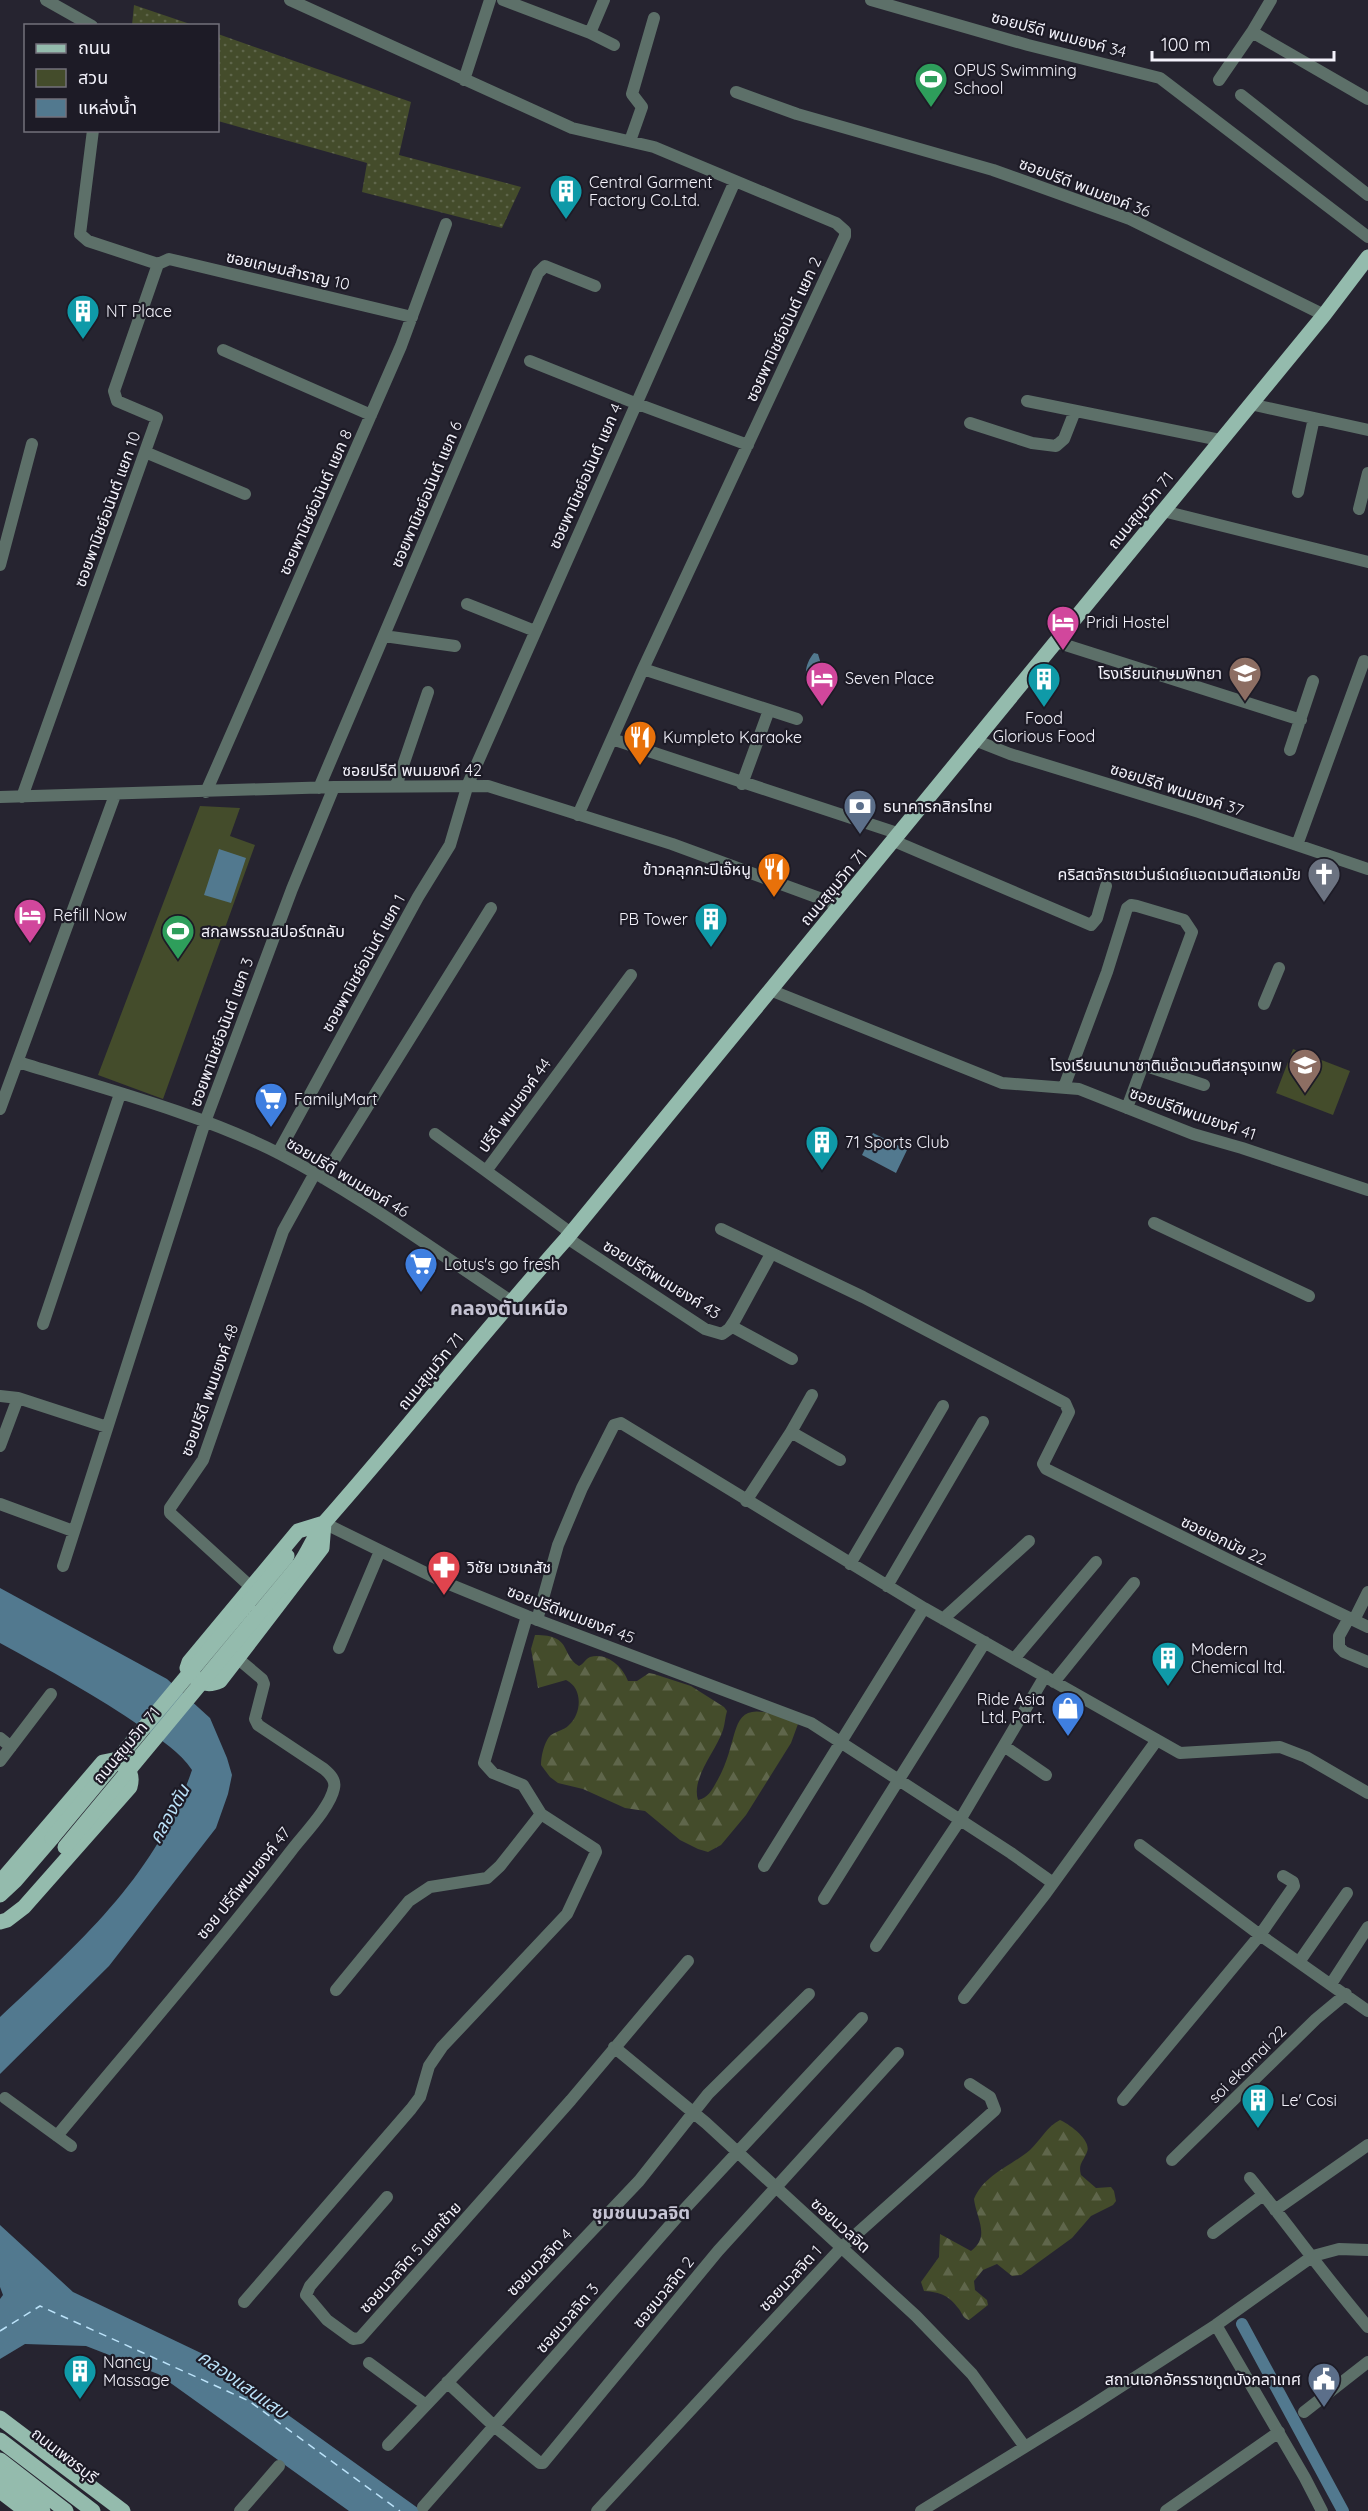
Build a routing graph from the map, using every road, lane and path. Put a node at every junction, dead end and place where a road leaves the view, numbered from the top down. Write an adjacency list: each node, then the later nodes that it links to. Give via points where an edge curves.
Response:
1 (46, 0): 9 (street)
2 (290, 0): 13 (street, ซอยพานิชย์อนันต์ แยก 2)
3 (490, 0): 13 (street)
4 (503, 0): 11 (street)
5 (604, 0): 11 (street)
6 (871, 0): 23 (street, ซอยปรีดี พนมยงค์ 34, via 1160,78)
7 (1271, 0): 10 (street)
8 (654, 18): 19 (street, via 632,94 642,107)
9 (88, 24)
10 (1252, 32): 14 (street); 17 (street)
11 (590, 33): 12 (street)
12 (614, 45)
13 (464, 80): 19 (street, ซอยพานิชย์อนันต์ แยก 2, via 572,128)
14 (1219, 80)
15 (736, 92): 27 (street, ซอยปรีดี พนมยงค์ 36, via 993,170 1130,219)
16 (1241, 95): 21 (street)
17 (1368, 99)
18 (93, 132): 25 (street, via 80,234 88,241)
19 (630, 141): 20 (street, ซอยพานิชย์อนันต์ แยก 2)
20 (735, 181): 32 (street, ซอยพานิชย์อนันต์ แยก 4); 41 (street, ซอยพานิชย์อนันต์ แยก 2, via 836,223 845,236)
21 (1368, 195)
22 (446, 224): 28 (street, ซอยพานิชย์อนันต์ แยก 8)
23 (1368, 237)
24 (1368, 257): 27 (main road, ถนนสุขุมวิท 71)
25 (158, 264): 28 (street, ซอยเกษมสำราญ 10, via 169,259); 42 (street, ซอยพานิชย์อนันต์ แยก 10, via 114,392 117,401 157,418)
26 (595, 286): 52 (street, ซอยพานิชย์อนันต์ แยก 6, via 545,266 538,273)
27 (1324, 315): 33 (main road, ถนนสุขุมวิท 71)
28 (412, 316): 35 (street, ซอยพานิชย์อนันต์ แยก 8)
29 (223, 350): 35 (street)
30 (530, 361): 32 (street)
31 (1027, 401): 34 (street)
32 (635, 403): 41 (street); 51 (street, ซอยพานิชย์อนันต์ แยก 4)
33 (1250, 404): 36 (street); 39 (main road, ถนนสุขุมวิท 71)
34 (1076, 411): 37 (street, via 1064,439 1056,446 1032,443); 39 (street)
35 (371, 415): 70 (street, ซอยพานิชย์อนันต์ แยก 8)
36 (1314, 418): 38 (street); 44 (street)
37 (970, 423)
38 (1368, 430)
39 (1220, 440): 47 (main road, ถนนสุขุมวิท 71)
40 (32, 444): 49 (street)
41 (748, 445): 56 (street, ซอยพานิชย์อนันต์ แยก 2)
42 (145, 452): 45 (street); 73 (street, ซอยพานิชย์อนันต์ แยก 10)
43 (1368, 473): 46 (street)
44 (1298, 492)
45 (245, 494)
46 (1359, 509)
47 (1163, 511): 48 (street); 53 (main road, ถนนสุขุมวิท 71)
48 (1368, 562)
49 (0, 565)
50 (466, 604): 51 (street)
51 (535, 631): 65 (street, ซอยพานิชย์อนันต์ แยก 4)
52 (384, 636): 54 (street); 69 (street, ซอยพานิชย์อนันต์ แยก 6)
53 (1056, 642): 61 (street); 63 (main road, ถนนสุขุมวิท 71)
54 (455, 646)
55 (1364, 661): 76 (street)
56 (643, 669): 59 (street); 62 (street, ซอยพานิชย์อนันต์ แยก 2)
57 (1313, 681): 61 (street)
58 (428, 692): 67 (street)
59 (769, 710): 60 (street); 66 (street)
60 (797, 719)
61 (1301, 720): 64 (street)
62 (612, 739): 66 (street); 74 (street, ซอยพานิชย์อนันต์ แยก 2)
63 (977, 741): 75 (main road, ถนนสุขุมวิท 71); 76 (street, ซอยปรีดี พนมยงค์ 37)
64 (1290, 750)
65 (468, 784): 67 (street, ซอยปรีดี พนมยงค์ 42); 74 (street, ซอยปรีดี พนมยงค์ 42, via 488,786); 94 (street, ซอยพานิชย์อนันต์ แยก 1, via 450,845)
66 (742, 784): 75 (street)
67 (396, 786): 68 (street, ซอยปรีดี พนมยงค์ 42)
68 (334, 787): 69 (street, ซอยปรีดี พนมยงค์ 42); 92 (street, ซอยพานิชย์อนันต์ แยก 3)
69 (319, 788): 70 (street, ซอยปรีดี พนมยงค์ 42)
70 (206, 792): 71 (street, ซอยปรีดี พนมยงค์ 42)
71 (115, 795): 73 (street, ซอยปรีดี พนมยงค์ 42); 85 (street)
72 (0, 797): 73 (street, ซอยปรีดี พนมยงค์ 42)
73 (22, 797)
74 (578, 815): 79 (street, ซอยปรีดี พนมยงค์ 42, via 672,844)
75 (897, 838): 78 (street, via 1091,925 1097,918); 79 (main road, ถนนสุขุมวิท 71)
76 (1297, 845): 77 (street, ซอยปรีดี พนมยงค์ 37)
77 (1368, 869)
78 (1106, 886)
79 (841, 906): 83 (main road, ถนนสุขุมวิท 71)
80 (491, 908): 96 (street)
81 (1279, 968): 84 (street)
82 (631, 975): 95 (street, ปรีดี พนมยงค์ 44)
83 (770, 990): 88 (street, ซอยปรีดีพนมยงค์ 41, via 1002,1083); 100 (main road, ถนนสุขุมวิท 71)
84 (1264, 1004)
85 (18, 1062): 89 (street, ซอยปรีดี พนมยงค์ 46); 91 (street)
86 (1143, 1065): 87 (street); 88 (street, via 1192,932 1184,920 1131,905 1124,915); 90 (street)
87 (1204, 1085)
88 (1064, 1087): 90 (street, ซอยปรีดีพนมยงค์ 41)
89 (120, 1094): 92 (street, ซอยปรีดี พนมยงค์ 46); 104 (street)
90 (1127, 1108): 97 (street, ซอยปรีดีพนมยงค์ 41, via 1193,1134)
91 (0, 1109)
92 (206, 1122): 94 (street, ซอยปรีดี พนมยงค์ 46); 112 (street, ซอยพานิชย์อนันต์ แยก 3)
93 (435, 1134): 95 (street)
94 (278, 1153): 96 (street, ซอยปรีดี พนมยงค์ 46)
95 (486, 1171): 100 (street, ปรีดี พนมยงค์ 44)
96 (319, 1176): 103 (street, ซอยปรีดี พนมยงค์ 46); 127 (street, ซอยปรีดี พนมยงค์ 48, via 283,1231 203,1460 170,1508 170,1513)
97 (1368, 1190)
98 (1154, 1223): 102 (street)
99 (721, 1229): 101 (street)
100 (569, 1235): 103 (main road, ถนนสุขุมวิท 71); 105 (street, ซอยปรีดีพนมยงค์ 43, via 705,1329 722,1334)
101 (771, 1254): 105 (street, ซอยปรีดีพนมยงค์ 43); 132 (street, ซอยเอกมัย 22, via 863,1297 1065,1403 1069,1412 1043,1464 1046,1469)
102 (1309, 1296)
103 (511, 1302): 118 (main road, ถนนสุขุมวิท 71)
104 (43, 1324)
105 (731, 1326): 106 (street)
106 (792, 1359)
107 (812, 1395): 113 (street)
108 (0, 1396): 109 (street)
109 (18, 1398): 112 (street); 114 (street)
110 (943, 1407): 123 (street)
111 (983, 1422): 126 (street)
112 (107, 1427): 119 (street, ซอยพานิชย์อนันต์ แยก 3)
113 (791, 1432): 115 (street); 116 (street)
114 (0, 1446)
115 (840, 1460)
116 (746, 1501): 123 (street); 130 (street, via 621,1423 615,1424 582,1488)
117 (0, 1504): 119 (street)
118 (320, 1528): 121 (street, ซอยปรีดีพนมยงค์ 45); 127 (main road, via 298,1531); 136 (main road, via 322,1548); 152 (main road, ถนนสุขุมวิท 71, bridge, via 311,1548 293,1560)
119 (74, 1531): 124 (street, ซอยพานิชย์อนันต์ แยก 3)
120 (1029, 1541): 131 (street)
121 (380, 1551): 130 (street, ซอยปรีดีพนมยงค์ 45); 135 (street)
122 (1096, 1562): 137 (street)
123 (850, 1564): 126 (street)
124 (63, 1566)
125 (1134, 1583): 139 (street)
126 (887, 1586): 129 (street)
127 (251, 1587): 136 (main road, via 187,1668 202,1683 211,1685 220,1681)
128 (1368, 1592): 132 (street)
129 (924, 1608): 131 (street); 143 (street)
130 (532, 1618): 143 (street, ซอยปรีดีพนมยงค์ 45, via 811,1723); 150 (street, via 484,1763 493,1773 523,1785)
131 (944, 1619): 134 (street)
132 (1352, 1619): 133 (street, ซอยเอกมัย 22); 138 (street, via 1338,1636 1339,1647)
133 (1368, 1627)
134 (985, 1642): 137 (street); 148 (street)
135 (339, 1648)
136 (237, 1658): 180 (street, ซอย ปรีดีพนมยงค์ 47, via 264,1684 255,1719 258,1725 324,1769 335,1786 327,1804 276,1870)
137 (1014, 1659): 139 (street)
138 (1368, 1662)
139 (1050, 1679): 142 (street); 145 (street)
140 (51, 1694): 144 (street)
141 (0, 1738): 144 (street)
142 (1157, 1740): 149 (street, via 1188,1754 1280,1747 1306,1756); 157 (street)
143 (841, 1741): 148 (street, ซอยปรีดีพนมยงค์ 45); 154 (street)
144 (11, 1746): 146 (street)
145 (1004, 1746): 147 (street); 151 (street)
146 (0, 1761)
147 (1046, 1776)
148 (898, 1779): 151 (street, ซอยปรีดีพนมยงค์ 45); 160 (street)
149 (1368, 1793)
150 (541, 1814): 168 (street, via 486,1878 429,1887 409,1901); 194 (street, via 596,1851 567,1914 442,2047 429,2066 420,2097 411,2109)
151 (960, 1820): 157 (street, ซอยปรีดีพนมยงค์ 45); 164 (street)
152 (58, 1843): 159 (main road, ถนนสุขุมวิท 71); 161 (main road, ถนนสุขุมวิท 71)
153 (1140, 1845): 163 (street)
154 (764, 1866)
155 (1283, 1876): 163 (street, via 1294,1886)
156 (0, 1882): 161 (main road, via 104,1762 113,1760 130,1771 130,1787 24,1908 7,1920)
157 (1053, 1883): 171 (street)
158 (1347, 1893): 166 (street)
159 (0, 1895)
160 (824, 1899)
161 (0, 1920)
162 (1368, 1927): 167 (street)
163 (1260, 1935): 166 (street); 178 (street)
164 (876, 1946)
165 (688, 1961): 174 (street)
166 (1299, 1962): 167 (street)
167 (1331, 1984): 170 (street)
168 (336, 1990)
169 (809, 1994): 179 (street, ซอยนวลจิต 4)
170 (1346, 1995): 172 (street); 184 (street, soi ekamai 22)
171 (964, 1998)
172 (1368, 2012)
173 (862, 2018): 183 (street, ซอยนวลจิต 3)
174 (614, 2047): 179 (street, ซอยนวลจิต); 188 (street, ซอยนวลจิต 5 แยกซ้าย, via 360,2338 352,2339 327,2320 306,2295)
175 (898, 2053): 186 (street, ซอยนวลจิต 2)
176 (970, 2084): 191 (street, ซอยนวลจิต 1, via 990,2097 995,2110)
177 (5, 2098): 180 (street)
178 (1123, 2100)
179 (693, 2112): 183 (street, ซอยนวลจิต); 199 (street, ซอยนวลจิต 4, via 639,2181)
180 (57, 2136): 182 (street)
181 (1368, 2145): 189 (street)
182 (71, 2146)
183 (737, 2151): 186 (street, ซอยนวลจิต); 204 (street, ซอยนวลจิต 3)
184 (1173, 2160)
185 (1250, 2178): 187 (street)
186 (775, 2187): 191 (street, ซอยนวลจิต); 204 (street, ซอยนวลจิต 2, via 546,2461 540,2463)
187 (1263, 2194): 189 (street); 190 (street)
188 (387, 2197)
189 (1275, 2210): 193 (street)
190 (1213, 2233)
191 (842, 2247): 208 (street, ซอยนวลจิต, via 972,2374); 221 (street, ซอยนวลจิต 1)
192 (1368, 2250): 193 (street, via 1339,2249)
193 (1313, 2256): 195 (street); 196 (street)
194 (244, 2302)
195 (1216, 2325): 205 (street); 208 (street)
196 (1368, 2327)
197 (1368, 2362): 201 (street)
198 (369, 2363): 200 (street)
199 (447, 2382): 200 (street, ซอยนวลจิต 4); 204 (street, ซอยนวลจิต 2)
200 (426, 2405): 207 (street, ซอยนวลจิต 4)
201 (1304, 2412)
202 (0, 2418): 219 (main road)
203 (0, 2426): 213 (main road, ถนนเพชรบุรี)
204 (494, 2426): 214 (street, ซอยนวลจิต 3)
205 (1279, 2432): 223 (street); 224 (street)
206 (0, 2440): 213 (main road, ถนนเพชรบุรี)
207 (388, 2445)
208 (1025, 2447): 222 (street)
209 (0, 2460): 217 (main road)
210 (279, 2466): 220 (street)
211 (0, 2477): 216 (main road)
212 (0, 2491): 215 (main road)
213 (93, 2505): 218 (main road, ถนนเพชรบุรี)
214 (423, 2506)
215 (26, 2511)
216 (43, 2511)
217 (66, 2511)
218 (109, 2511)
219 (123, 2511)
220 (240, 2511)
221 (597, 2511)
222 (921, 2511)
223 (1166, 2511)
224 (1322, 2511)

